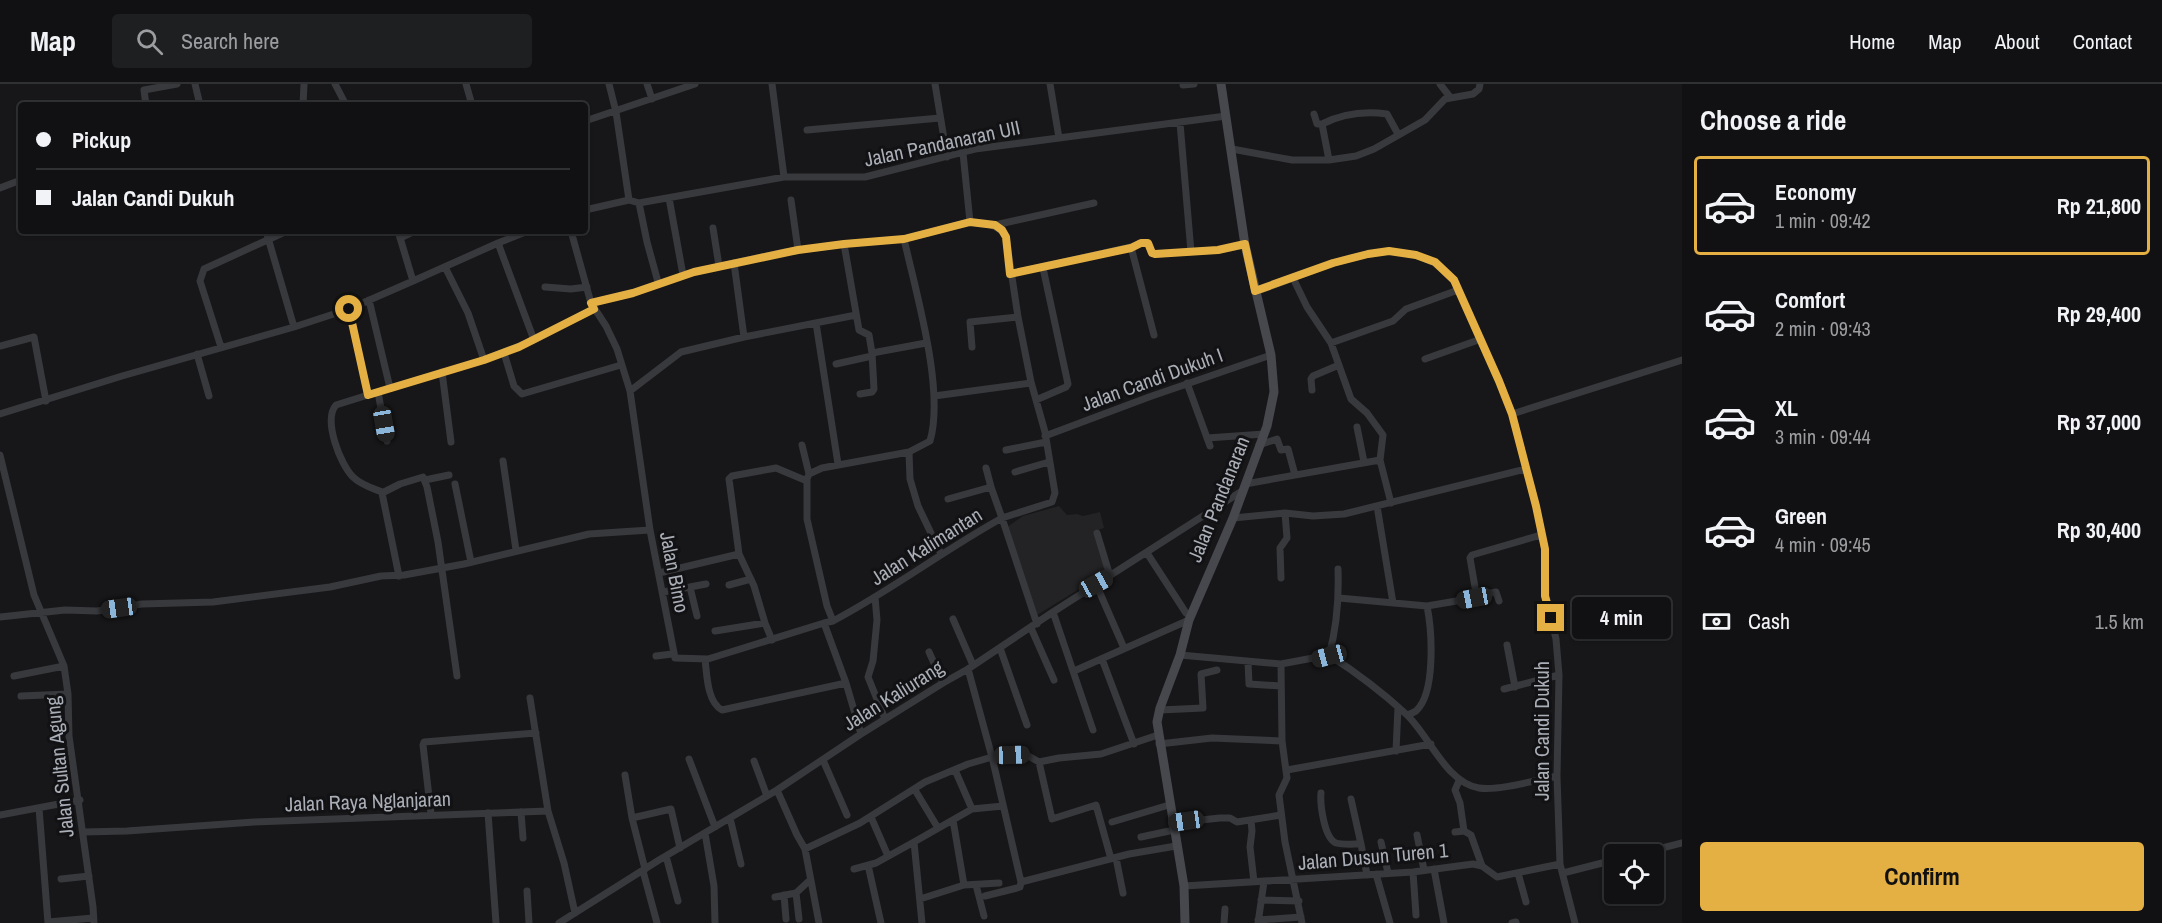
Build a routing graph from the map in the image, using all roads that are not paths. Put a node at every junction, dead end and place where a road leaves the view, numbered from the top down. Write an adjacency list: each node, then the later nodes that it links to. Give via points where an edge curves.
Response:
1 (177, 84): 18 (street)
2 (195, 84): 22 (street)
3 (305, 84): 4 (street); 23 (street)
4 (312, 84)
5 (335, 84): 24 (street)
6 (466, 84): 25 (street)
7 (609, 84): 26 (street)
8 (647, 84): 20 (street)
9 (695, 84): 20 (street)
10 (772, 84): 40 (street)
11 (935, 84): 29 (street)
12 (1050, 84): 35 (street)
13 (1194, 84): 17 (street)
14 (1221, 84): 28 (main road, Jalan Pandanaran)
15 (1440, 84): 19 (street)
16 (1480, 84): 19 (street, via 1473,94)
17 (1183, 86)
18 (144, 87): 21 (street)
19 (1450, 97): 34 (street, via 1425,120)
20 (652, 99): 26 (street)
21 (146, 102)
22 (199, 102)
23 (303, 102)
24 (344, 102)
25 (471, 102)
26 (616, 112): 30 (street); 44 (street)
27 (1314, 114): 32 (street, via 1317,124)
28 (1226, 116): 31 (street, Jalan Pandanaran UII); 36 (main road, Jalan Pandanaran)
29 (940, 118): 33 (street); 38 (street)
30 (588, 120)
31 (1180, 123): 35 (street, Jalan Pandanaran UII); 62 (street)
32 (1322, 124): 34 (street, via 1342,116 1374,112 1387,114); 39 (street)
33 (807, 130)
34 (1398, 134): 39 (street, via 1356,156)
35 (1059, 138): 37 (street, Jalan Pandanaran UII)
36 (1232, 149): 39 (street, via 1292,160); 59 (main road, Jalan Pandanaran)
37 (963, 153): 38 (street, Jalan Pandanaran UII); 49 (street)
38 (947, 158): 40 (street, Jalan Pandanaran UII, via 865,177)
39 (1329, 160)
40 (784, 177): 43 (street, Jalan Pandanaran UII)
41 (18, 181): 42 (street)
42 (0, 188)
43 (669, 198): 46 (street, Jalan Pandanaran UII); 68 (street)
44 (629, 200): 46 (street, Jalan Pandanaran UII); 48 (street)
45 (791, 200): 61 (street)
46 (639, 203): 71 (street)
47 (1094, 203): 50 (street)
48 (588, 209)
49 (970, 222): 50 (street); 56 (street)
50 (995, 225): 67 (street, via 1006,237)
51 (713, 228): 65 (street)
52 (267, 234): 82 (street); 90 (street, via 204,269 201,275)
53 (399, 234): 70 (street)
54 (520, 234): 57 (street)
55 (572, 234): 73 (street, Jalan Bimo)
56 (904, 239): 58 (street); 87 (street)
57 (498, 243): 64 (street); 86 (street)
58 (844, 244): 61 (street); 79 (street)
59 (1245, 244): 62 (street); 75 (main road, Jalan Pandanaran)
60 (1131, 248): 62 (street, via 1144,242 1155,254); 66 (street); 83 (street)
61 (798, 250): 63 (street)
62 (1191, 252)
63 (734, 263): 65 (street); 84 (street)
64 (445, 267): 70 (street); 97 (street, via 468,313)
65 (719, 267): 68 (street)
66 (1043, 268): 67 (street); 113 (street, via 1068,384)
67 (1010, 274): 80 (street)
68 (683, 275): 71 (street)
69 (1293, 278): 74 (street, Jalan Candi Dukuh, via 1333,263 1389,251 1435,262 1454,280); 75 (street, Jalan Candi Dukuh); 88 (street)
70 (413, 281): 76 (street)
71 (658, 282): 77 (street)
72 (545, 287): 73 (street)
73 (587, 287): 77 (street, Jalan Bimo)
74 (1458, 290): 85 (street, Jalan Candi Dukuh); 88 (street)
75 (1255, 291): 95 (main road, Jalan Pandanaran)
76 (369, 300): 78 (street); 105 (street)
77 (592, 306): 86 (street); 101 (street, Jalan Bimo, via 606,326)
78 (349, 309): 82 (street); 110 (street)
79 (856, 315): 81 (street); 94 (street, via 859,330 870,337)
80 (1017, 317): 91 (street, via 970,322); 103 (street)
81 (816, 323): 84 (street); 133 (street)
82 (294, 327): 90 (street)
83 (1154, 335)
84 (744, 337): 108 (street, via 676,354)
85 (1480, 339): 96 (street); 116 (street, Jalan Candi Dukuh)
86 (534, 340): 92 (street)
87 (926, 343): 94 (street); 112 (street)
88 (1331, 343): 100 (street)
89 (0, 346): 114 (street, via 34,338)
90 (221, 347): 93 (street)
91 (972, 347)
92 (504, 352): 97 (street); 101 (street, via 514,386 522,394)
93 (197, 354): 111 (street); 114 (street)
94 (872, 355): 99 (street); 109 (street, via 874,389)
95 (1271, 355): 104 (street, Jalan Candi Dukuh I); 118 (main road, Jalan Pandanaran, via 1274,392)
96 (1425, 359)
97 (484, 360): 102 (street)
98 (1682, 360): 116 (street)
99 (836, 364)
100 (1340, 364): 106 (street, via 1311,378); 129 (street, via 1351,399 1383,435)
101 (621, 365): 108 (street, Jalan Bimo)
102 (442, 372): 105 (street); 122 (street)
103 (1032, 383): 112 (street); 113 (street)
104 (1187, 383): 119 (street); 120 (street, Jalan Candi Dukuh I)
105 (390, 388): 107 (street)
106 (1312, 390)
107 (378, 392): 110 (street); 121 (street)
108 (630, 392): 151 (street, Jalan Bimo)
109 (860, 394)
110 (368, 395): 144 (street, via 336,405 331,414 332,430 346,469 361,484)
111 (209, 396)
112 (934, 396): 127 (street, via 930,441)
113 (1036, 400): 120 (street)
114 (46, 401): 115 (street)
115 (0, 414)
116 (1512, 414): 135 (street, Jalan Candi Dukuh)
117 (1357, 427): 132 (street)
118 (1264, 434): 119 (street); 124 (main road, Jalan Pandanaran)
119 (1207, 438): 125 (street)
120 (1046, 439): 126 (street, Jalan Candi Dukuh I); 131 (street)
121 (387, 441)
122 (451, 442)
123 (802, 445): 139 (street)
124 (1260, 445): 138 (street, via 1277,440 1281,450 1288,449); 143 (main road, Jalan Pandanaran)
125 (1210, 446)
126 (1006, 450)
127 (909, 452): 133 (street); 157 (street, via 910,479 918,506)
128 (0, 455): 177 (street, Jalan Sultan Agung)
129 (1380, 460): 132 (street); 146 (street)
130 (503, 461): 154 (street)
131 (1049, 462): 136 (street); 149 (street, via 1055,493 1052,502)
132 (1364, 462): 138 (street)
133 (838, 464): 139 (street)
134 (986, 468): 142 (street)
135 (1526, 469): 146 (street); 153 (street, Jalan Candi Dukuh)
136 (1015, 472)
137 (449, 475): 140 (street)
138 (1295, 475): 143 (street)
139 (808, 477): 156 (street, via 776,468 730,477); 183 (street, via 807,519)
140 (425, 480): 144 (street, via 419,477); 159 (street)
141 (455, 484): 158 (street)
142 (991, 487): 145 (street); 149 (street)
143 (1244, 487): 150 (main road, Jalan Pandanaran); 155 (street, Jalan Kaliurang)
144 (382, 492): 162 (street)
145 (948, 500)
146 (1391, 503): 147 (street)
147 (1377, 506): 148 (street, via 1344,514); 175 (street)
148 (1285, 513): 150 (street); 164 (street, via 1287,538 1280,548)
149 (1002, 518): 157 (street, Jalan Kalimantan); 186 (street, Jalan Kalimantan)
150 (1233, 518): 180 (main road, Jalan Pandanaran)
151 (650, 530): 154 (street, via 588,534); 161 (street, Jalan Bimo)
152 (1097, 533): 163 (street)
153 (1541, 535): 171 (street, via 1472,555); 205 (street, Jalan Candi Dukuh, via 1545,549 1545,596 1556,639)
154 (516, 550): 158 (street)
155 (1147, 553): 163 (street, Jalan Kaliurang); 180 (street)
156 (739, 554): 161 (street); 165 (street)
157 (941, 555): 172 (street, Jalan Kalimantan)
158 (471, 562): 159 (street)
159 (441, 568): 162 (street); 207 (street)
160 (1338, 569): 173 (street)
161 (659, 573): 170 (street, Jalan Bimo)
162 (399, 576): 177 (street, via 213,602)
163 (1110, 576): 167 (street, Jalan Kaliurang)
164 (1281, 578)
165 (751, 579): 168 (street); 184 (street)
166 (706, 584): 169 (street)
167 (1096, 584): 178 (street, Jalan Kaliurang); 191 (street)
168 (729, 585)
169 (690, 587): 170 (street); 179 (street)
170 (663, 592): 193 (street, Jalan Bimo)
171 (1476, 596): 174 (street, via 1496,592); 176 (street)
172 (875, 597): 183 (street, Jalan Kalimantan); 220 (street, via 878,620 868,677)
173 (1339, 598): 175 (street); 195 (street)
174 (1499, 601)
175 (1393, 603): 176 (street)
176 (1427, 606): 219 (street, via 1428,685 1416,711)
177 (40, 612): 181 (street); 201 (street, Jalan Sultan Agung)
178 (1053, 612): 186 (street, Jalan Kaliurang); 204 (street)
179 (697, 616)
180 (1188, 616): 191 (street); 194 (main road, Jalan Pandanaran)
181 (0, 617)
182 (953, 619): 202 (street)
183 (833, 621): 185 (street, Jalan Kalimantan)
184 (765, 623): 187 (street); 188 (street)
185 (824, 623): 188 (street); 209 (street)
186 (1034, 626): 190 (street, Jalan Kaliurang); 208 (street, Jalan Kalimantan)
187 (715, 631)
188 (772, 640): 197 (street)
189 (1508, 645): 212 (street)
190 (1000, 648): 202 (street, Jalan Kaliurang); 221 (street)
191 (1124, 648): 198 (street)
192 (929, 652): 210 (street)
193 (672, 654): 196 (street); 197 (street, via 676,660)
194 (1180, 655): 199 (street); 218 (main road, Jalan Pandanaran)
195 (1329, 656): 200 (street); 217 (street)
196 (656, 657)
197 (705, 659): 209 (street, via 712,698 722,710)
198 (1102, 659): 204 (street); 227 (street)
199 (1248, 662): 200 (street); 211 (street, via 1249,684)
200 (1281, 664): 211 (street)
201 (64, 666): 206 (street); 214 (street, Jalan Sultan Agung)
202 (971, 667): 210 (street, Jalan Kaliurang); 230 (street)
203 (1216, 670): 218 (street, via 1201,674 1203,708)
204 (1074, 671): 222 (street)
205 (1559, 675): 212 (street); 238 (street, Jalan Candi Dukuh)
206 (15, 676)
207 (457, 676)
208 (1054, 680)
209 (846, 683): 224 (street)
210 (943, 683): 220 (street, Jalan Kaliurang)
211 (1281, 686): 226 (street)
212 (1515, 687): 213 (street)
213 (1504, 689)
214 (68, 694): 215 (street); 245 (street, Jalan Sultan Agung, via 69,736)
215 (21, 696)
216 (530, 698): 223 (street)
217 (1398, 707): 219 (street); 229 (street)
218 (1160, 710): 225 (main road, Jalan Pandanaran)
219 (1407, 715): 228 (street)
220 (885, 719): 224 (street, Jalan Kaliurang)
221 (1027, 726)
222 (1093, 730)
223 (536, 733): 250 (street); 254 (street, via 424,742)
224 (861, 734): 232 (street, Jalan Kaliurang)
225 (1159, 740): 226 (street); 227 (street); 246 (main road, Jalan Pandanaran)
226 (1282, 741): 236 (street)
227 (1134, 744): 234 (street, via 1101,754)
228 (1431, 744): 229 (street); 239 (street)
229 (1396, 751): 236 (street)
230 (992, 757): 234 (street, via 1024,754); 235 (street); 247 (street)
231 (688, 759): 263 (street)
232 (823, 759): 240 (street, Jalan Kaliurang); 255 (street)
233 (754, 761): 243 (street)
234 (1039, 762): 283 (street, via 1052,819 1096,806)
235 (955, 770): 241 (street); 249 (street)
236 (1287, 770): 256 (street, via 1279,795)
237 (625, 775): 258 (street)
238 (1557, 776): 239 (street, via 1479,788); 286 (street, Jalan Candi Dukuh)
239 (1460, 781): 266 (street, via 1455,790)
240 (777, 790): 243 (street, Jalan Kaliurang); 280 (street)
241 (915, 790): 257 (street); 265 (street)
242 (1321, 793): 276 (street, via 1320,806 1330,838 1338,843)
243 (767, 796): 259 (street, Jalan Kaliurang)
244 (1351, 799): 276 (street)
245 (80, 800): 248 (street); 267 (street, Jalan Sultan Agung)
246 (1169, 805): 262 (street); 264 (main road, Jalan Pandanaran)
247 (1003, 806): 249 (street); 303 (street)
248 (39, 808): 253 (street); 330 (street)
249 (972, 809): 260 (street)
250 (548, 810): 251 (street, Jalan Raya Nglanjaran); 322 (street)
251 (521, 812): 252 (street, Jalan Raya Nglanjaran); 272 (street)
252 (488, 813): 254 (street, Jalan Raya Nglanjaran); 332 (street)
253 (0, 814)
254 (431, 814): 267 (street, Jalan Raya Nglanjaran)
255 (848, 814)
256 (1281, 815): 261 (street); 301 (street)
257 (872, 816): 280 (street); 282 (street)
258 (632, 818): 278 (street, via 671,809); 291 (street)
259 (730, 818): 263 (street, Jalan Kaliurang); 285 (street)
260 (953, 819): 265 (street); 307 (street)
261 (1251, 820): 264 (street, via 1220,818); 304 (street)
262 (1112, 822)
263 (715, 827): 269 (street, Jalan Kaliurang)
264 (1173, 827): 271 (street); 277 (main road, Jalan Pandanaran)
265 (938, 828): 273 (street)
266 (1464, 831): 268 (street); 288 (street, via 1471,835)
267 (82, 832): 299 (street, Jalan Sultan Agung)
268 (1455, 832)
269 (705, 833): 278 (street, Jalan Kaliurang); 335 (street)
270 (1417, 836): 292 (street)
271 (1141, 837)
272 (523, 838)
273 (914, 842): 282 (street); 316 (street)
274 (1381, 842): 294 (street)
275 (1682, 843): 279 (street)
276 (1361, 844): 298 (street)
277 (1176, 846): 283 (street); 309 (main road, Jalan Pandanaran)
278 (680, 848): 281 (street, Jalan Kaliurang)
279 (1664, 848)
280 (805, 849): 302 (street)
281 (666, 856): 291 (street, Jalan Kaliurang); 318 (street)
282 (888, 856): 287 (street)
283 (1114, 859): 303 (street); 312 (street)
284 (1604, 863): 296 (street)
285 (741, 864)
286 (1560, 864): 295 (street, Jalan Dusun Turen 1); 296 (street, Jalan Candi Dukuh)
287 (868, 865): 289 (street); 337 (street)
288 (1482, 866): 290 (street, Jalan Dusun Turen 1); 295 (street, Jalan Dusun Turen 1, via 1497,877)
289 (854, 869)
290 (1434, 869): 292 (street, Jalan Dusun Turen 1); 342 (street)
291 (644, 870): 322 (street, Jalan Kaliurang); 334 (street)
292 (1424, 870): 293 (street, Jalan Dusun Turen 1)
293 (1413, 872): 294 (street, Jalan Dusun Turen 1); 323 (street)
294 (1388, 873): 297 (street, Jalan Dusun Turen 1)
295 (1518, 873): 320 (street)
296 (1563, 873): 343 (street, Jalan Candi Dukuh)
297 (1376, 874): 298 (street, Jalan Dusun Turen 1); 341 (street)
298 (1367, 875): 301 (street, Jalan Dusun Turen 1)
299 (89, 876): 300 (street); 327 (street, Jalan Sultan Agung)
300 (61, 879)
301 (1293, 879): 305 (street, Jalan Dusun Turen 1); 319 (street)
302 (810, 880): 311 (street); 336 (street)
303 (1022, 882): 314 (street, via 1020,887)
304 (1254, 882): 305 (street, Jalan Dusun Turen 1); 309 (street, Jalan Dusun Turen 1)
305 (1264, 882): 317 (street)
306 (999, 883): 308 (street)
307 (964, 885): 308 (street); 316 (street)
308 (976, 885): 324 (street)
309 (1184, 886): 339 (main road, Jalan Pandanaran)
310 (527, 891): 333 (street)
311 (796, 893): 313 (street); 326 (street)
312 (1123, 893)
313 (784, 895): 315 (street); 325 (street)
314 (985, 896)
315 (775, 897)
316 (920, 899): 338 (street)
317 (1261, 900): 319 (street); 329 (street)
318 (678, 901)
319 (1299, 901): 328 (street)
320 (1526, 902)
321 (1225, 909): 340 (street)
322 (575, 913): 331 (street, Jalan Kaliurang)
323 (1416, 915)
324 (984, 916)
325 (786, 919)
326 (799, 919)
327 (93, 920): 330 (street)
328 (1301, 920): 329 (street)
329 (1258, 921)
330 (48, 922)
331 (561, 922)
332 (496, 923)
333 (530, 923)
334 (657, 923)
335 (716, 923)
336 (819, 923)
337 (881, 923)
338 (922, 923)
339 (1185, 923)
340 (1224, 923)
341 (1390, 923)
342 (1444, 923)
343 (1575, 923)

